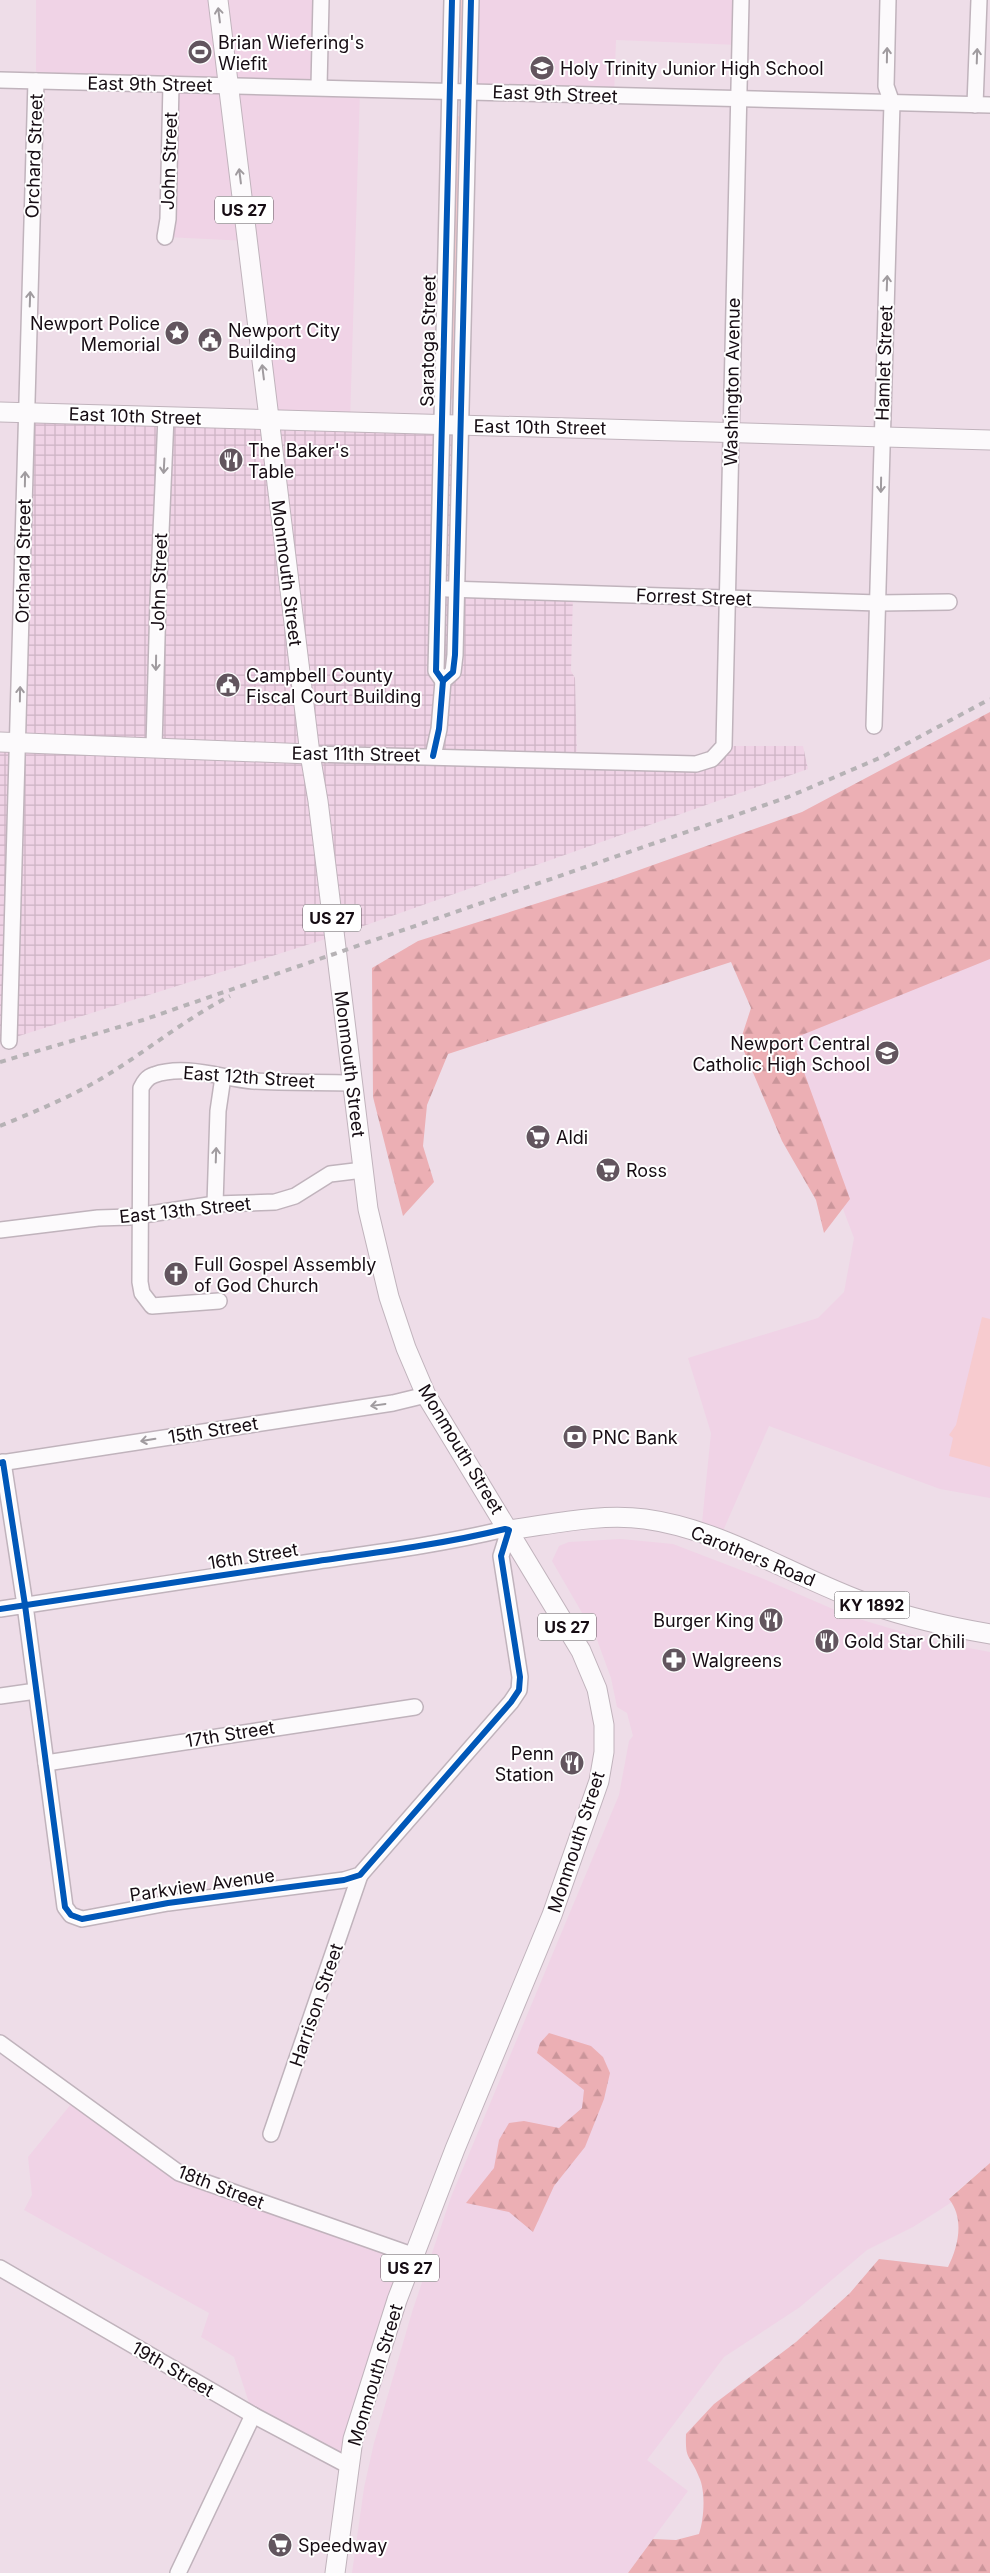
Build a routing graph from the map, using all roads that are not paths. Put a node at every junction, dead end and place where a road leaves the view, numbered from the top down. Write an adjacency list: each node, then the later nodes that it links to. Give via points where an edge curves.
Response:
1 (218, 0): 11 (main road, Monmouth Street / US 27, one-way to 1)
2 (321, 0): 12 (street)
3 (452, 0): 13 (street, Saratoga Street)
4 (471, 0): 14 (street, Saratoga Street)
5 (741, 0): 15 (street, Washington Avenue)
6 (888, 0): 16 (street, Hamlet Street, one-way to 6, via 886,86)
7 (979, 0): 17 (street, one-way to 7)
8 (0, 80): 9 (street, East 9th Street)
9 (36, 81): 10 (street, East 9th Street); 20 (street, Orchard Street, one-way to 9)
10 (171, 84): 11 (street, East 9th Street); 18 (street, John Street)
11 (228, 86): 12 (street, East 9th Street); 22 (main road, Monmouth Street / US 27, one-way to 11)
12 (319, 87): 13 (street, East 9th Street)
13 (449, 91): 14 (street, East 9th Street); 23 (street, Saratoga Street)
14 (468, 92): 15 (street, East 9th Street); 24 (street, Saratoga Street)
15 (738, 99): 16 (street, East 9th Street); 25 (street, Washington Avenue)
16 (892, 103): 17 (street, East 9th Street); 26 (street, Hamlet Street, one-way to 16)
17 (983, 105)
18 (165, 237)
19 (0, 412): 20 (main road, East 10th Street)
20 (27, 412): 21 (main road, East 10th Street); 36 (street, Orchard Street, one-way to 20)
21 (166, 418): 22 (main road, East 10th Street); 37 (street, John Street, one-way to 37)
22 (268, 421): 23 (main road, East 10th Street); 38 (main road, Monmouth Street / US 27)
23 (441, 425): 24 (main road, East 10th Street); 28 (street, Saratoga Street)
24 (460, 426): 25 (main road, East 10th Street); 29 (street, Saratoga Street)
25 (732, 431): 26 (main road, East 10th Street); 30 (street, Washington Avenue)
26 (882, 437): 27 (main road, East 10th Street); 32 (street, Hamlet Street, one-way to 32)
27 (990, 440)
28 (438, 589): 29 (street, Forrest Street); 33 (street, Saratoga Street, via 436,671)
29 (457, 590): 30 (street, Forrest Street); 33 (street, Saratoga Street, via 453,672)
30 (728, 598): 32 (street, Forrest Street); 40 (street, Washington Avenue, via 724,746)
31 (949, 602): 32 (street, Forrest Street)
32 (878, 603): 34 (street, Hamlet Street)
33 (444, 681): 39 (street, Saratoga Street)
34 (874, 726)
35 (0, 742): 36 (main road, East 11th Street)
36 (19, 743): 37 (main road, East 11th Street); 41 (street, Orchard Street)
37 (154, 747): 38 (main road, East 11th Street)
38 (310, 754): 39 (street, East 11th Street); 43 (main road, Monmouth Street / US 27)
39 (433, 756): 40 (street, East 11th Street, via 696,764)
40 (712, 759)
41 (9, 1041)
42 (224, 1077): 43 (street, East 12th Street, via 255,1081); 45 (street, one-way to 42, via 218,1111); 46 (street, East 12th Street, via 180,1072 155,1074 141,1088)
43 (352, 1082): 44 (main road, Monmouth Street / US 27)
44 (363, 1170): 45 (street, East 13th Street, via 330,1174 295,1196 275,1202); 49 (main road, Monmouth Street / US 27, via 368,1210 389,1297)
45 (215, 1204): 46 (street, East 13th Street)
46 (139, 1215): 47 (street, East 13th Street); 48 (street, via 140,1282 142,1293 152,1306)
47 (0, 1230)
48 (219, 1301)
49 (426, 1395): 50 (street, 15th Street, one-way to 50, via 393,1403); 51 (main road, Monmouth Street / US 27)
50 (1, 1463): 52 (street, Parkview Avenue)
51 (509, 1530): 52 (street, 16th Street, via 455,1542); 54 (main road, Carothers Road / KY 1892, via 592,1518 663,1522 719,1540 871,1605 946,1626); 59 (street, via 501,1556 519,1657 517,1695); 62 (main road, Monmouth Street / US 27, via 583,1655 597,1689 604,1725 604,1752 598,1787 566,1880 544,1934 525,1950 483,2056 485,2075)
52 (25, 1604): 53 (street, 16th Street); 55 (street, Parkview Avenue)
53 (0, 1608)
54 (990, 1634)
55 (36, 1691): 56 (street); 58 (street, Parkview Avenue)
56 (0, 1696)
57 (415, 1707): 58 (street, 17th Street)
58 (46, 1763): 59 (street, Parkview Avenue, via 64,1907 76,1918 344,1880)
59 (360, 1875): 61 (street, Harrison Street)
60 (0, 2043): 62 (street, 18th Street, via 179,2173)
61 (271, 2134)
62 (415, 2256): 65 (main road, Monmouth Street / US 27, via 397,2300 357,2425)
63 (0, 2268): 64 (street, 19th Street)
64 (253, 2415): 65 (street, 19th Street); 66 (street)
65 (349, 2466): 67 (main road, Monmouth Street / US 27)
66 (178, 2573)
67 (335, 2573)

